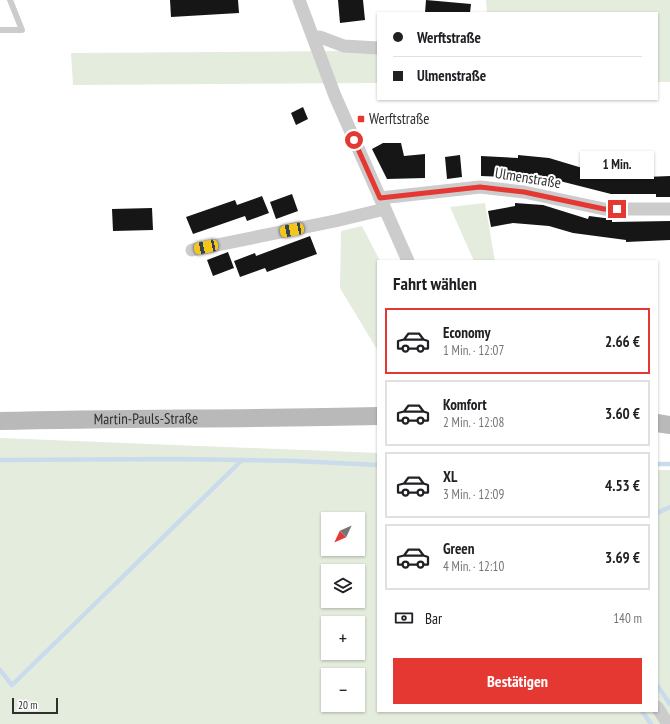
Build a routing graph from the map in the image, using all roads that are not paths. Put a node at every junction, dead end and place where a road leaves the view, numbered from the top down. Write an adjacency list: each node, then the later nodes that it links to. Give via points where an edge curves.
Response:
1 (10, 0): 3 (lane, via 22,30)
2 (299, 0): 4 (street)
3 (0, 30)
4 (314, 38): 5 (street, via 320,37 344,46); 6 (street, via 335,96)
5 (377, 48)
6 (382, 203): 7 (street, Ulmenstraße, via 480,187 524,192 604,209); 8 (street, Ulmenstraße, via 335,221); 9 (street)
7 (670, 209)
8 (192, 250)
9 (408, 260)
10 (377, 416): 11 (street, Martin-Pauls-Straße)
11 (292, 418): 12 (street, Martin-Pauls-Straße); 15 (street, Martin-Pauls-Straße)
12 (0, 421)
13 (658, 423): 14 (street)
14 (670, 425)
15 (377, 429)
16 (658, 430): 17 (street)
17 (670, 430)
18 (658, 709): 19 (street)
19 (668, 724)

